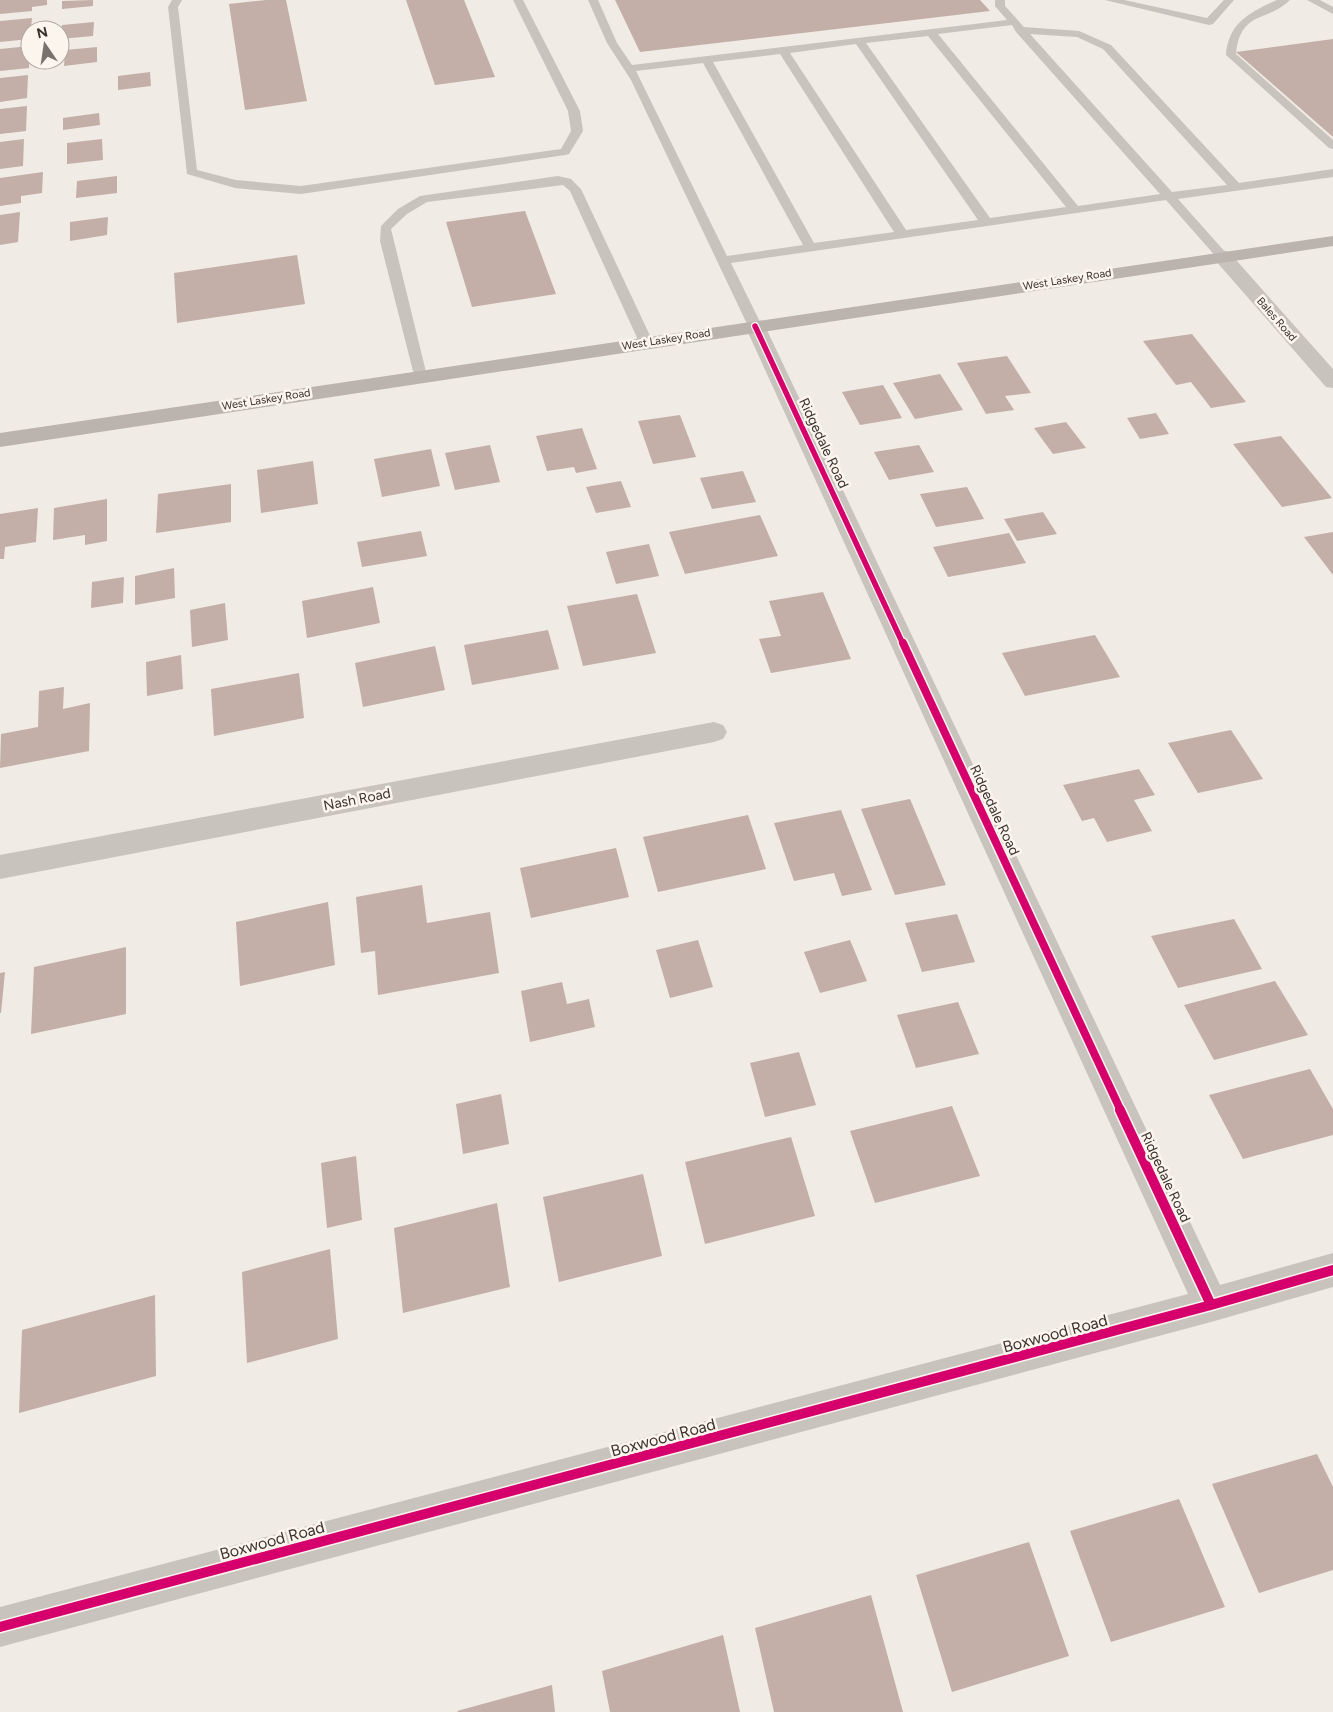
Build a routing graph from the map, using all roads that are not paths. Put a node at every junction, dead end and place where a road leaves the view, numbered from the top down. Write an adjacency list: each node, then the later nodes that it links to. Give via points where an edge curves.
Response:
1 (177, 0): 2 (lane, via 174,7 191,172 235,184 300,190 565,152 577,131 574,111)
2 (518, 0)
3 (593, 0): 15 (lane, via 612,43)
4 (1000, 0): 10 (lane, via 1000,6)
5 (1110, 0): 6 (lane, via 1209,22)
6 (1229, 0)
7 (1284, 0): 16 (lane, via 1242,23 1230,44 1231,56)
8 (1312, 0): 9 (lane)
9 (1333, 11)
10 (1017, 26): 11 (lane); 18 (lane, via 1079,34 1107,46); 19 (lane)
11 (931, 32): 12 (lane); 20 (lane)
12 (859, 41): 13 (lane); 21 (lane)
13 (784, 50): 14 (lane); 22 (lane)
14 (707, 60): 15 (lane); 24 (lane)
15 (629, 69): 26 (lane)
16 (1333, 146)
17 (1333, 173): 18 (lane)
18 (1236, 186): 19 (lane)
19 (1168, 196): 20 (lane); 25 (lane)
20 (1074, 209): 21 (lane)
21 (986, 222): 22 (lane)
22 (902, 234): 24 (lane)
23 (1333, 240): 25 (main road, West Laskey Road)
24 (810, 247): 26 (lane)
25 (1222, 256): 27 (main road, West Laskey Road); 30 (street, Bales Road)
26 (723, 260): 27 (lane)
27 (756, 326): 28 (main road, West Laskey Road); 35 (street, Ridgedale Road)
28 (646, 342): 29 (main road, West Laskey Road); 29 (lane, via 575,189 567,182 558,180 424,199 402,212 385,228)
29 (420, 376): 31 (main road, West Laskey Road)
30 (1333, 382)
31 (0, 440)
32 (714, 732): 33 (street, Nash Road)
33 (0, 867)
34 (1333, 1270): 35 (street, Boxwood Road)
35 (1211, 1305): 36 (street, Boxwood Road)
36 (0, 1627)

